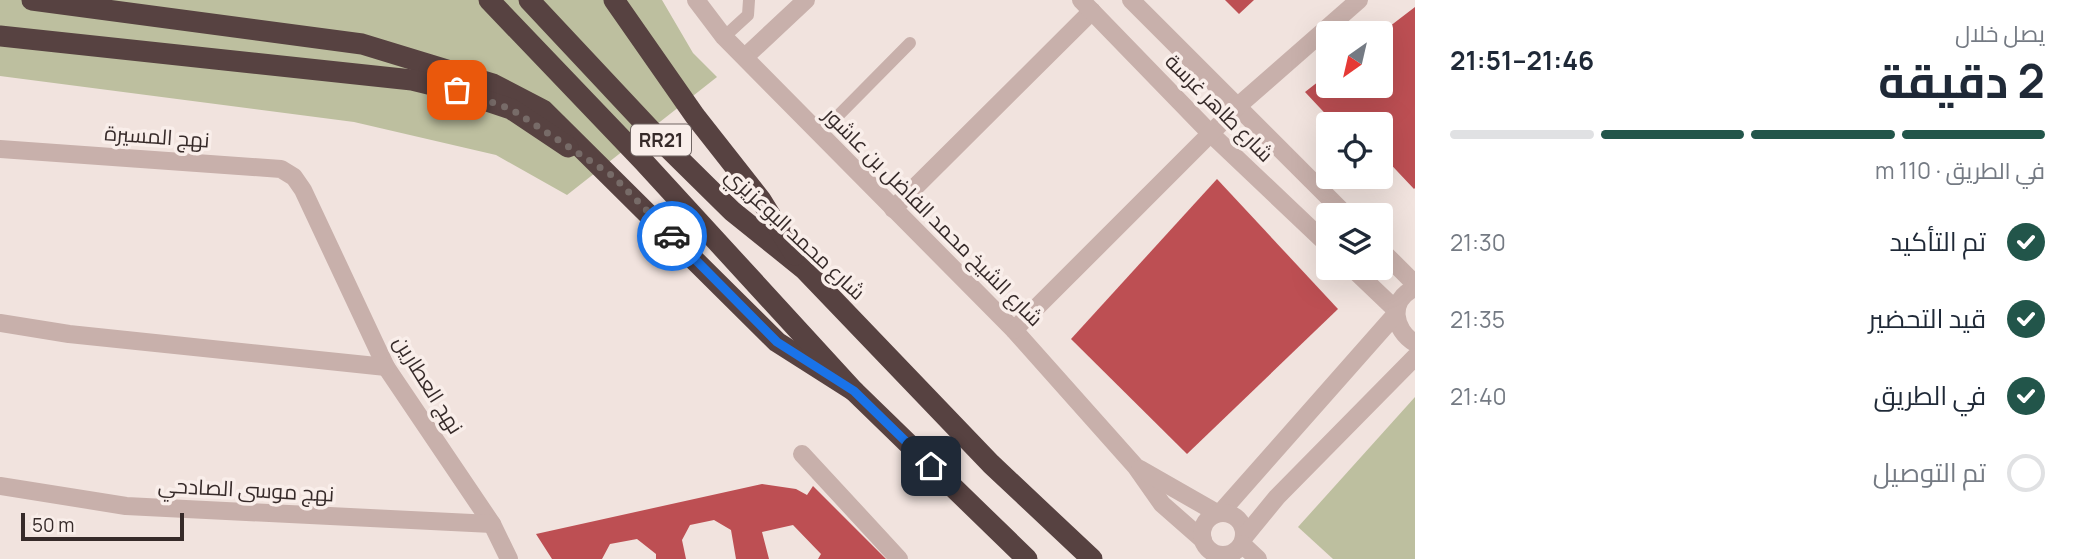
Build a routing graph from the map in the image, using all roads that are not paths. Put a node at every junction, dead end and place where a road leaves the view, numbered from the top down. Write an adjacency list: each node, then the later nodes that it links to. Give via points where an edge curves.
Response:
1 (32, 0): 19 (highway, via 362,44 406,55 493,84 543,110)
2 (489, 0): 34 (highway, RR21)
3 (529, 0): 25 (highway, شارع محمد البوعزيزي / RR21, via 722,201)
4 (614, 0): 25 (highway, via 761,200)
5 (696, 0): 12 (street, شارع الشيخ محمد الفاضل بن عاشور)
6 (749, 0): 12 (lane, via 748,15)
7 (806, 0): 14 (street)
8 (1131, 0): 15 (street, شارع طاهر غرسة)
9 (1359, 0): 15 (street)
10 (1086, 6): 16 (street, شارع طاهر غرسة); 22 (street)
11 (0, 36): 19 (highway, via 423,83 511,109)
12 (724, 37): 14 (street, شارع الشيخ محمد الفاضل بن عاشور)
13 (910, 43): 17 (lane)
14 (745, 57): 17 (street, شارع الشيخ محمد الفاضل بن عاشور)
15 (1238, 106): 16 (street); 21 (street, شارع طاهر غرسة)
16 (1211, 134): 23 (street, شارع طاهر غرسة); 30 (street)
17 (819, 135): 22 (street, شارع الشيخ محمد الفاضل بن عاشور)
18 (0, 149): 20 (street, نهج المسيرة, via 281,169)
19 (613, 176): 34 (highway, via 777,342)
20 (303, 190): 33 (street, نهج العطارين)
21 (1334, 203)
22 (893, 209): 30 (street, شارع الشيخ محمد الفاضل بن عاشور)
23 (1316, 234)
24 (1393, 263): 27 (street)
25 (804, 269): 46 (highway, شارع محمد البوعزيزي / RR21, via 991,464)
26 (1364, 280): 28 (street)
27 (1415, 286): 28 (street, via 1404,295)
28 (1396, 312): 31 (street, via 1398,327); 38 (street)
29 (0, 323): 33 (street)
30 (1014, 330): 36 (street, شارع الشيخ محمد الفاضل بن عاشور)
31 (1415, 343)
32 (1415, 357): 41 (street, via 1277,497)
33 (386, 367): 39 (street, نهج العطارين)
34 (854, 391): 45 (highway, RR21)
35 (802, 454): 44 (street)
36 (1136, 467): 38 (street); 40 (street, via 1162,504)
37 (0, 486): 39 (street, نهج موسى الصادحي, via 126,506)
38 (1219, 513): 40 (street, via 1205,522); 41 (street, via 1238,519)
39 (492, 524): 43 (street, نهج العطارين)
40 (1203, 540): 42 (street)
41 (1244, 540): 42 (street, via 1231,554); 47 (street)
42 (1218, 556)
43 (509, 559)
44 (899, 559)
45 (1027, 559)
46 (1092, 559)
47 (1258, 559)

